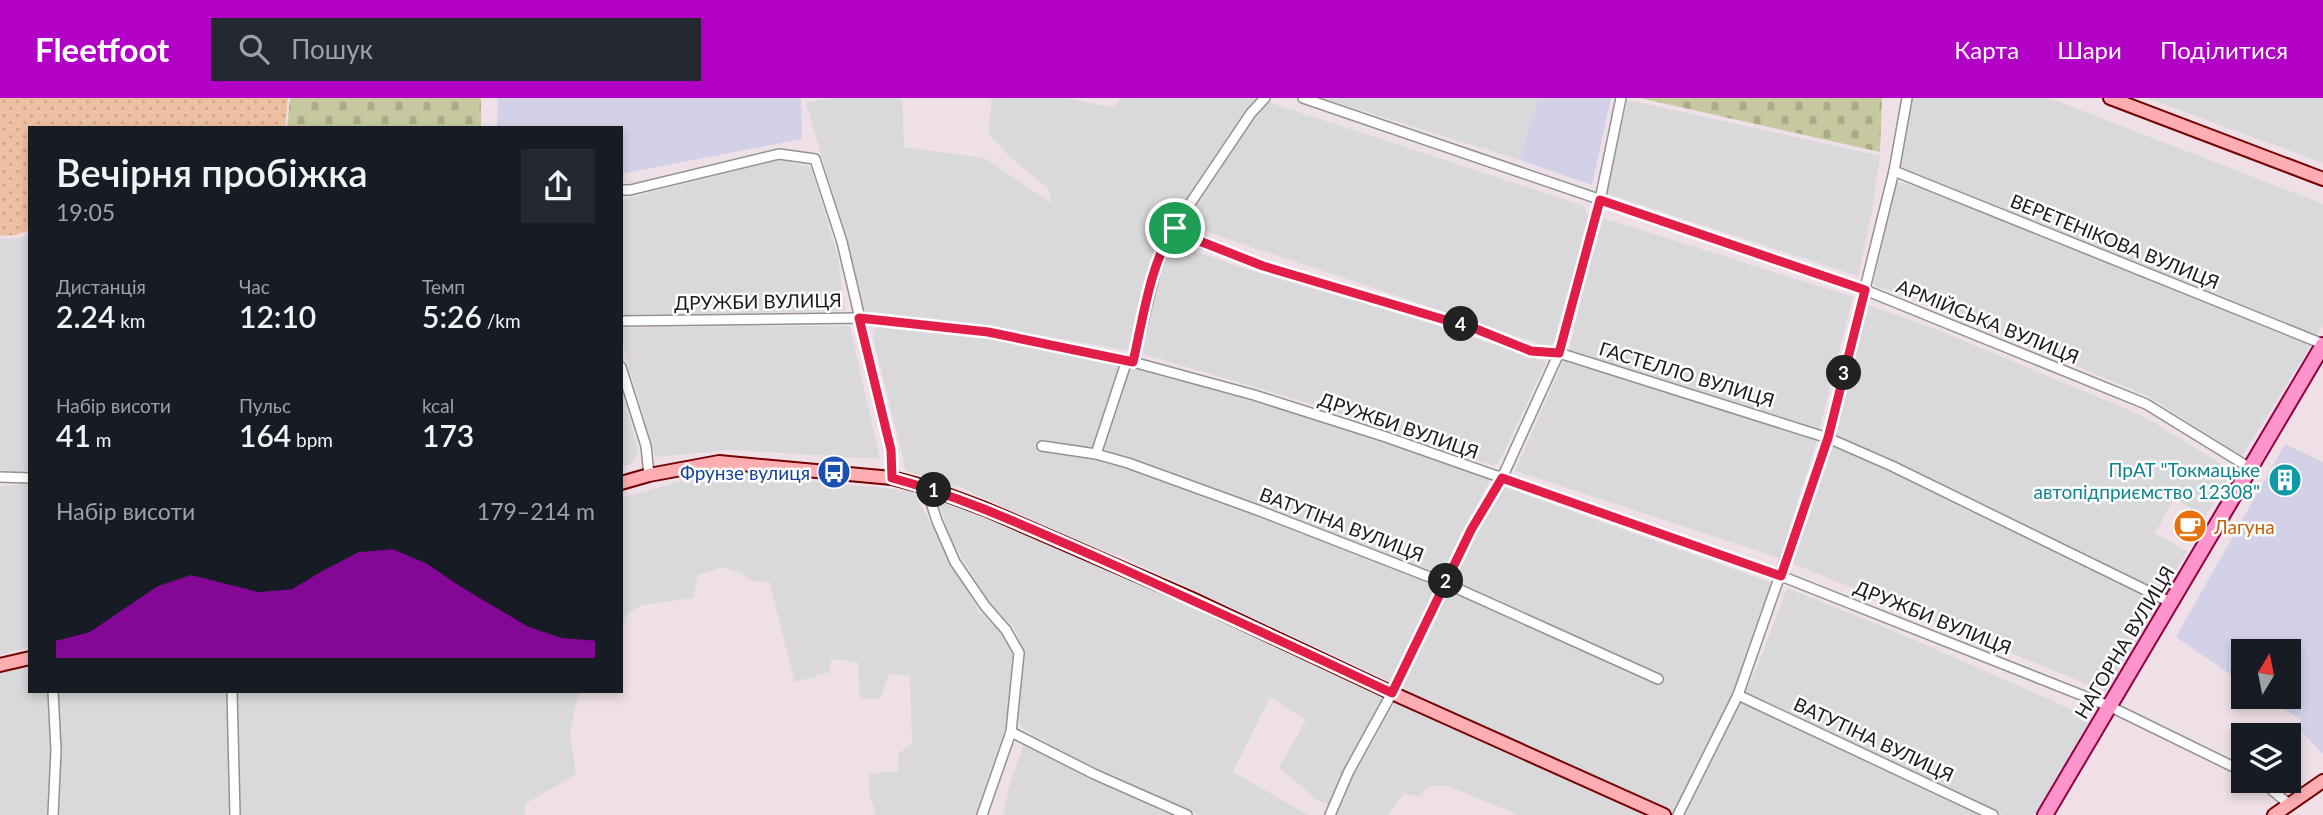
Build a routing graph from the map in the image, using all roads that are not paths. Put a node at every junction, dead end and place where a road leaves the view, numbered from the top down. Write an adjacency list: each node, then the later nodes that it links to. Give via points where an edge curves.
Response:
1 (1265, 98): 10 (street)
2 (1303, 98): 9 (street, АРМІЙСЬКА ВУЛИЦЯ)
3 (1621, 98): 9 (street)
4 (1907, 98): 6 (street)
5 (2110, 98): 7 (street)
6 (1894, 171): 11 (street); 14 (street, ВЕРЕТЕНІКОВА ВУЛИЦЯ)
7 (2323, 178)
8 (623, 190): 12 (street, via 779,154 815,159 842,242)
9 (1600, 200): 11 (street, АРМІЙСЬКА ВУЛИЦЯ); 15 (street)
10 (1175, 228): 15 (street, ГАСТЕЛЛО ВУЛИЦЯ, via 1263,266 1476,329 1531,351); 16 (street, via 1155,272)
11 (1865, 290): 18 (street); 21 (street, АРМІЙСЬКА ВУЛИЦЯ, via 2146,404)
12 (859, 318): 13 (street, ДРУЖБИ ВУЛИЦЯ); 16 (street, ДРУЖБИ ВУЛИЦЯ, via 988,332); 25 (street, via 891,450)
13 (623, 321)
14 (2323, 344): 21 (main road, НАГОРНА ВУЛИЦЯ)
15 (1559, 353): 18 (street, ГАСТЕЛЛО ВУЛИЦЯ); 26 (street)
16 (1130, 361): 20 (street); 26 (street, ДРУЖБИ ВУЛИЦЯ, via 1254,395)
17 (623, 373): 22 (street, via 646,446)
18 (1828, 438): 29 (street); 31 (street, ГАСТЕЛЛО ВУЛИЦЯ)
19 (1042, 446): 20 (street, ВАТУТІНА ВУЛИЦЯ)
20 (1097, 454): 30 (street, ВАТУТІНА ВУЛИЦЯ)
21 (2250, 468): 31 (main road, НАГОРНА ВУЛИЦЯ)
22 (649, 475): 25 (street, via 719,462); 27 (street)
23 (0, 477): 24 (street)
24 (28, 478)
25 (892, 478): 28 (street)
26 (1502, 478): 29 (street, ДРУЖБИ ВУЛИЦЯ); 30 (street)
27 (623, 483)
28 (926, 487): 37 (street, via 1190,598); 40 (street, via 955,562 1019,653)
29 (1781, 576): 38 (street); 39 (street, ДРУЖБИ ВУЛИЦЯ)
30 (1445, 583): 34 (street, ВАТУТІНА ВУЛИЦЯ); 37 (street)
31 (2170, 602): 39 (main road, НАГОРНА ВУЛИЦЯ)
32 (28, 658): 33 (street)
33 (0, 665)
34 (1658, 679)
35 (53, 693): 45 (street)
36 (232, 693): 46 (street)
37 (1392, 693): 49 (street); 50 (street)
38 (1738, 695): 51 (street); 52 (street, ВАТУТІНА ВУЛИЦЯ)
39 (2109, 706): 41 (street, ДРУЖБИ ВУЛИЦЯ); 53 (main road, НАГОРНА ВУЛИЦЯ)
40 (1012, 732): 47 (street); 48 (street)
41 (2231, 766)
42 (2323, 781): 44 (street)
43 (2276, 793): 44 (street)
44 (2290, 805): 54 (street)
45 (53, 815)
46 (235, 815)
47 (982, 815)
48 (1188, 815)
49 (1330, 815)
50 (1664, 815)
51 (1678, 815)
52 (1993, 815)
53 (2045, 815)
54 (2274, 815)

